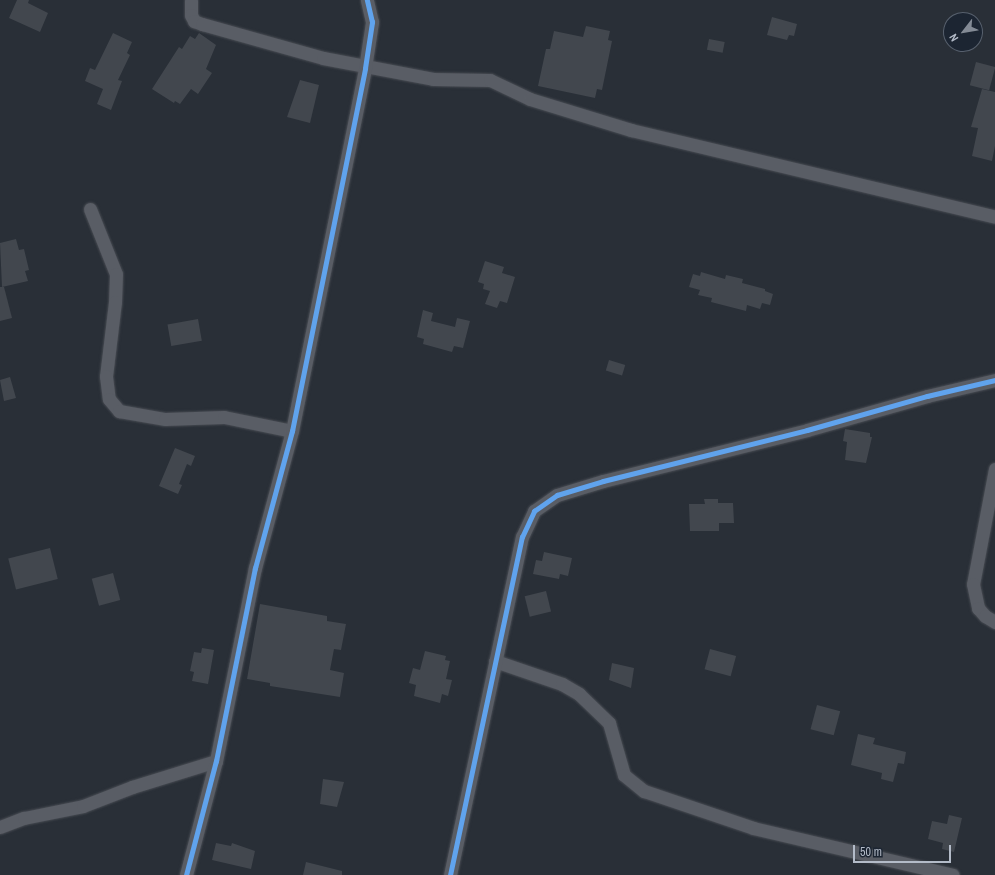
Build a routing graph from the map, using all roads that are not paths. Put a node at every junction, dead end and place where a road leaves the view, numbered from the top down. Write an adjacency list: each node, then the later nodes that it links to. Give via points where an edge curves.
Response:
1 (191, 0): 3 (street, via 191,15 194,21)
2 (366, 0): 3 (street, via 372,22)
3 (366, 68): 5 (street, via 433,79 490,80 530,99 631,130); 7 (street)
4 (90, 209): 7 (street, via 116,274 116,302 106,376 109,399 119,411 165,418 224,417)
5 (995, 217)
6 (995, 380): 10 (street, via 926,396 807,430 557,495 534,511 528,521)
7 (292, 431): 11 (street, via 255,568)
8 (995, 469): 9 (street, via 973,584 978,608)
9 (995, 622)
10 (495, 660): 14 (street); 15 (street, via 562,684 579,694 609,723 624,775 644,791 752,828)
11 (216, 761): 12 (street, via 132,787 83,806 24,818); 13 (street)
12 (0, 827)
13 (186, 875)
14 (450, 875)
15 (953, 875)

